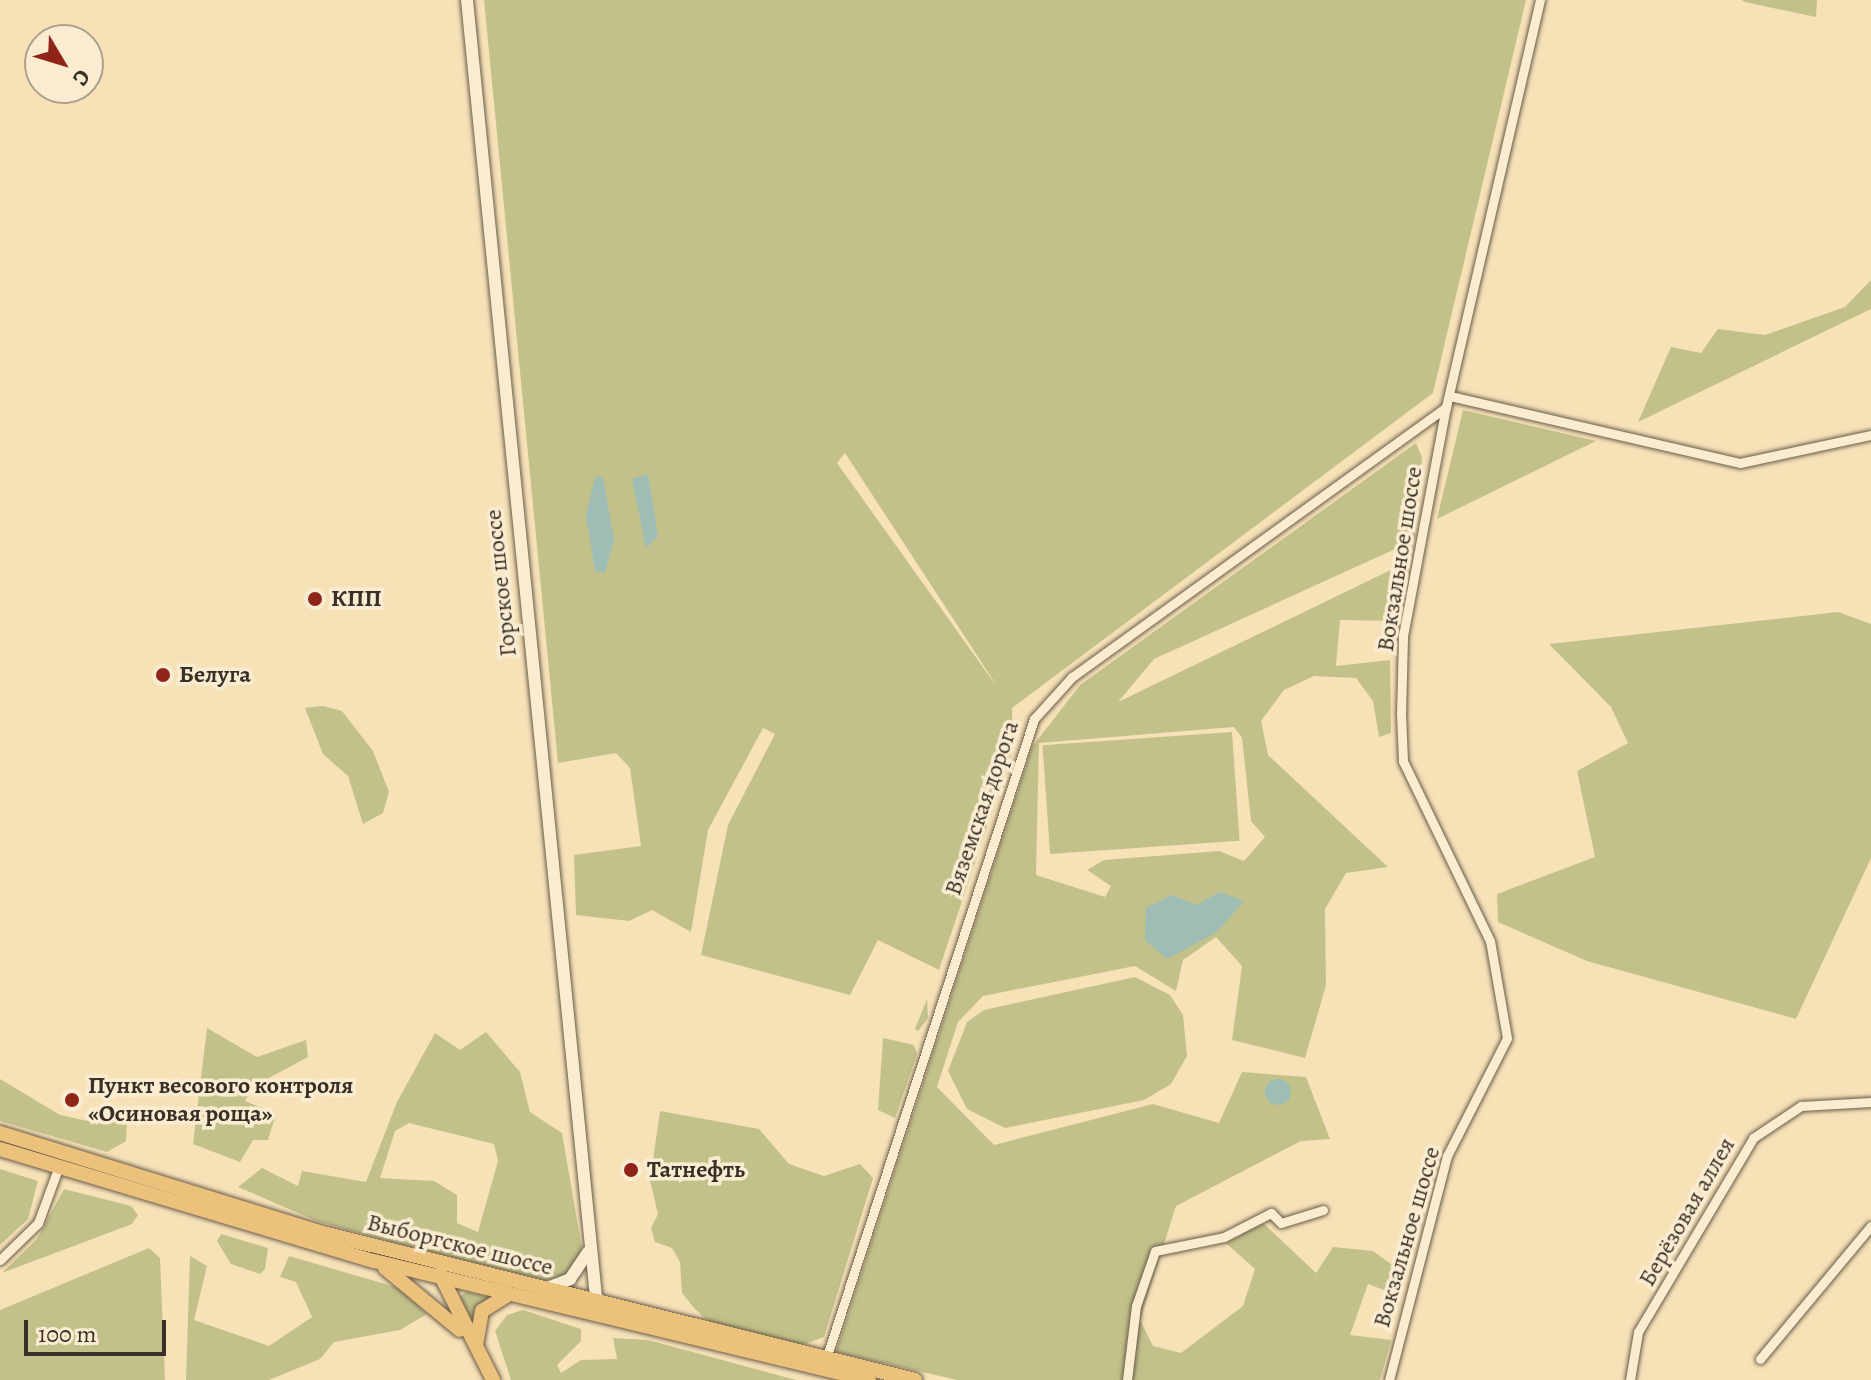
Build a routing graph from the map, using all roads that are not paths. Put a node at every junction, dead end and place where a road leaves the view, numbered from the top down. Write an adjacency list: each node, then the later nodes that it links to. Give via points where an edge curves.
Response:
1 (467, 0): 9 (main road, Горское шоссе)
2 (1540, 0): 3 (street, Вокзальное шоссе)
3 (1450, 396): 4 (street, Вокзальное шоссе); 5 (street, via 1740,463)
4 (1446, 407): 22 (street, Вяземская дорога, via 1072,677 1034,719); 29 (street, Вокзальное шоссе, via 1403,636 1403,761 1490,941 1507,1038 1447,1156)
5 (1871, 435)
6 (1871, 1102): 30 (street, Берёзовая аллея, via 1801,1106 1753,1138 1638,1332)
7 (0, 1133): 16 (main road, Выборгское шоссе)
8 (0, 1149): 10 (main road, Выборгское шоссе)
9 (582, 1162): 13 (main road, Горское шоссе); 19 (main road, Горское шоссе)
10 (59, 1166): 14 (street, via 38,1223); 15 (main road, Выборгское шоссе)
11 (1323, 1210): 28 (street, via 1281,1223 1271,1213 1224,1237 1155,1251 1136,1306)
12 (1871, 1226): 23 (street)
13 (589, 1249): 17 (main road, via 570,1279); 19 (main road, Горское шоссе)
14 (0, 1260)
15 (374, 1261): 16 (main road, Выборгское шоссе); 20 (main road)
16 (436, 1273): 17 (main road, Выборгское шоссе); 18 (main road, Выборгское шоссе); 20 (main road); 21 (main road)
17 (544, 1289): 19 (main road, Выборгское шоссе)
18 (510, 1294): 19 (main road, Выборгское шоссе); 21 (main road, via 482,1311)
19 (600, 1307): 22 (main road, Выборгское шоссе); 26 (main road, Выборгское шоссе)
20 (460, 1330): 24 (main road)
21 (476, 1346): 25 (main road)
22 (826, 1359): 27 (main road, Выборгское шоссе)
23 (1760, 1359)
24 (485, 1380)
25 (493, 1380)
26 (869, 1380)
27 (915, 1380)
28 (1127, 1380)
29 (1389, 1380)
30 (1630, 1380)

